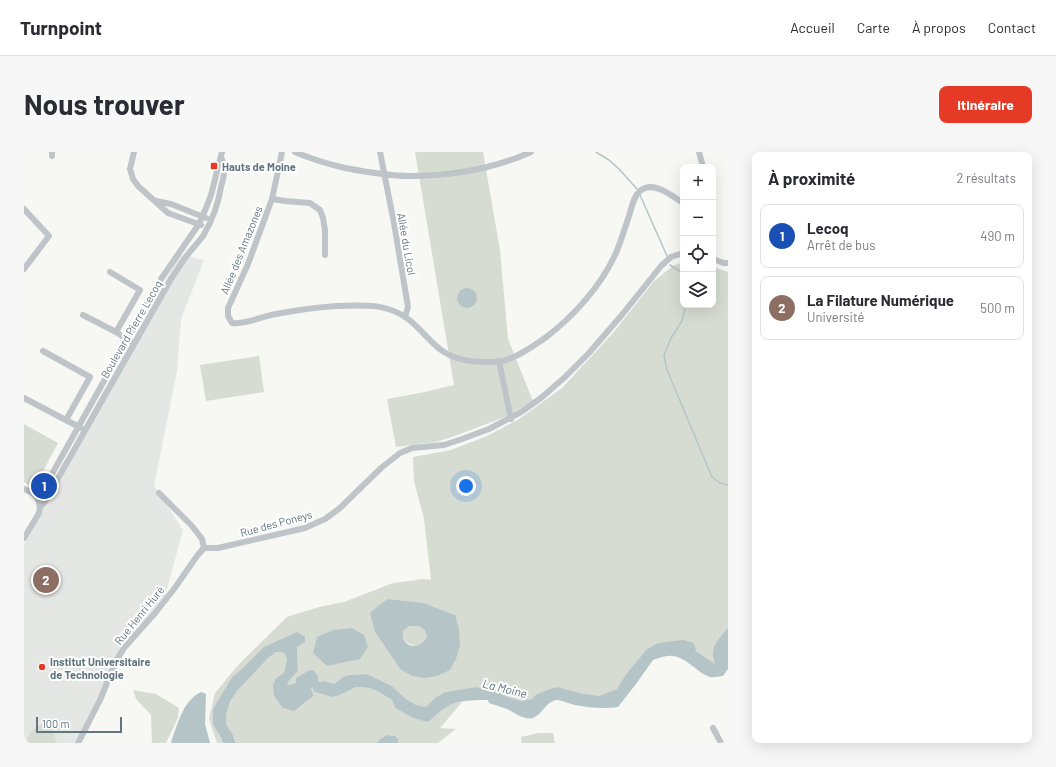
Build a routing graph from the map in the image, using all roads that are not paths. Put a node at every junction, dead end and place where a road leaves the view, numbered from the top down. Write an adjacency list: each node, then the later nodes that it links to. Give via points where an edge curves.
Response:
1 (134, 152): 11 (street, via 130,169 133,179)
2 (282, 152): 10 (street, Allée des Amazones)
3 (295, 152): 9 (street, via 336,166)
4 (380, 152): 9 (street, Allée du Licol)
5 (531, 152): 9 (street, via 475,170 447,174)
6 (699, 152): 8 (street)
7 (221, 155): 14 (street, Boulevard Pierre Lecoq); 15 (street, Boulevard Pierre Lecoq, via 224,176 218,205)
8 (702, 164)
9 (384, 175): 25 (street, Allée du Licol, via 408,307)
10 (272, 199): 19 (street, via 310,203 320,210 324,218); 25 (street, Allée des Amazones, via 248,264 228,308 228,316 232,323 238,324 304,309 361,306 384,308)
11 (154, 200): 14 (street); 16 (street, via 168,213)
12 (680, 200): 30 (street, Allée des Amazones, via 662,189 649,187 640,190 633,200 615,254 581,305 545,338 508,360)
13 (24, 209): 22 (street, via 49,236)
14 (203, 217): 15 (street); 16 (street, Boulevard Pierre Lecoq)
15 (211, 220): 17 (street, Boulevard Pierre Lecoq)
16 (199, 224): 17 (street); 27 (street, Boulevard Pierre Lecoq, via 161,279)
17 (208, 227): 28 (street, Boulevard Pierre Lecoq, via 171,279)
18 (680, 254): 32 (street, Rue des Poneys, via 671,257 661,266 621,316 565,377)
19 (325, 255)
20 (716, 260): 21 (street)
21 (728, 263)
22 (24, 269)
23 (110, 272): 26 (street, via 140,290)
24 (83, 315): 26 (street)
25 (405, 317): 30 (street, Allée des Amazones, via 444,352 456,358)
26 (116, 332): 27 (street)
27 (127, 339): 28 (street); 34 (street, Boulevard Pierre Lecoq)
28 (135, 343): 35 (street, Boulevard Pierre Lecoq)
29 (43, 351): 33 (street, via 90,378)
30 (499, 361): 32 (street)
31 (24, 398): 33 (street)
32 (511, 419): 41 (street, Rue des Poneys, via 462,440 444,445 412,448 400,453 325,520 305,528 218,548)
33 (66, 420): 34 (street)
34 (78, 427): 35 (street); 38 (street, Boulevard Pierre Lecoq)
35 (85, 431): 39 (street, Boulevard Pierre Lecoq)
36 (24, 489): 38 (street)
37 (159, 493): 41 (street, via 192,526 202,539)
38 (38, 499): 39 (street)
39 (40, 507): 40 (street, Boulevard Pierre Lecoq)
40 (24, 538)
41 (204, 548): 43 (street, Rue Henri Huré, via 161,606 120,654)
42 (713, 728): 44 (street)
43 (78, 743)
44 (721, 743)

